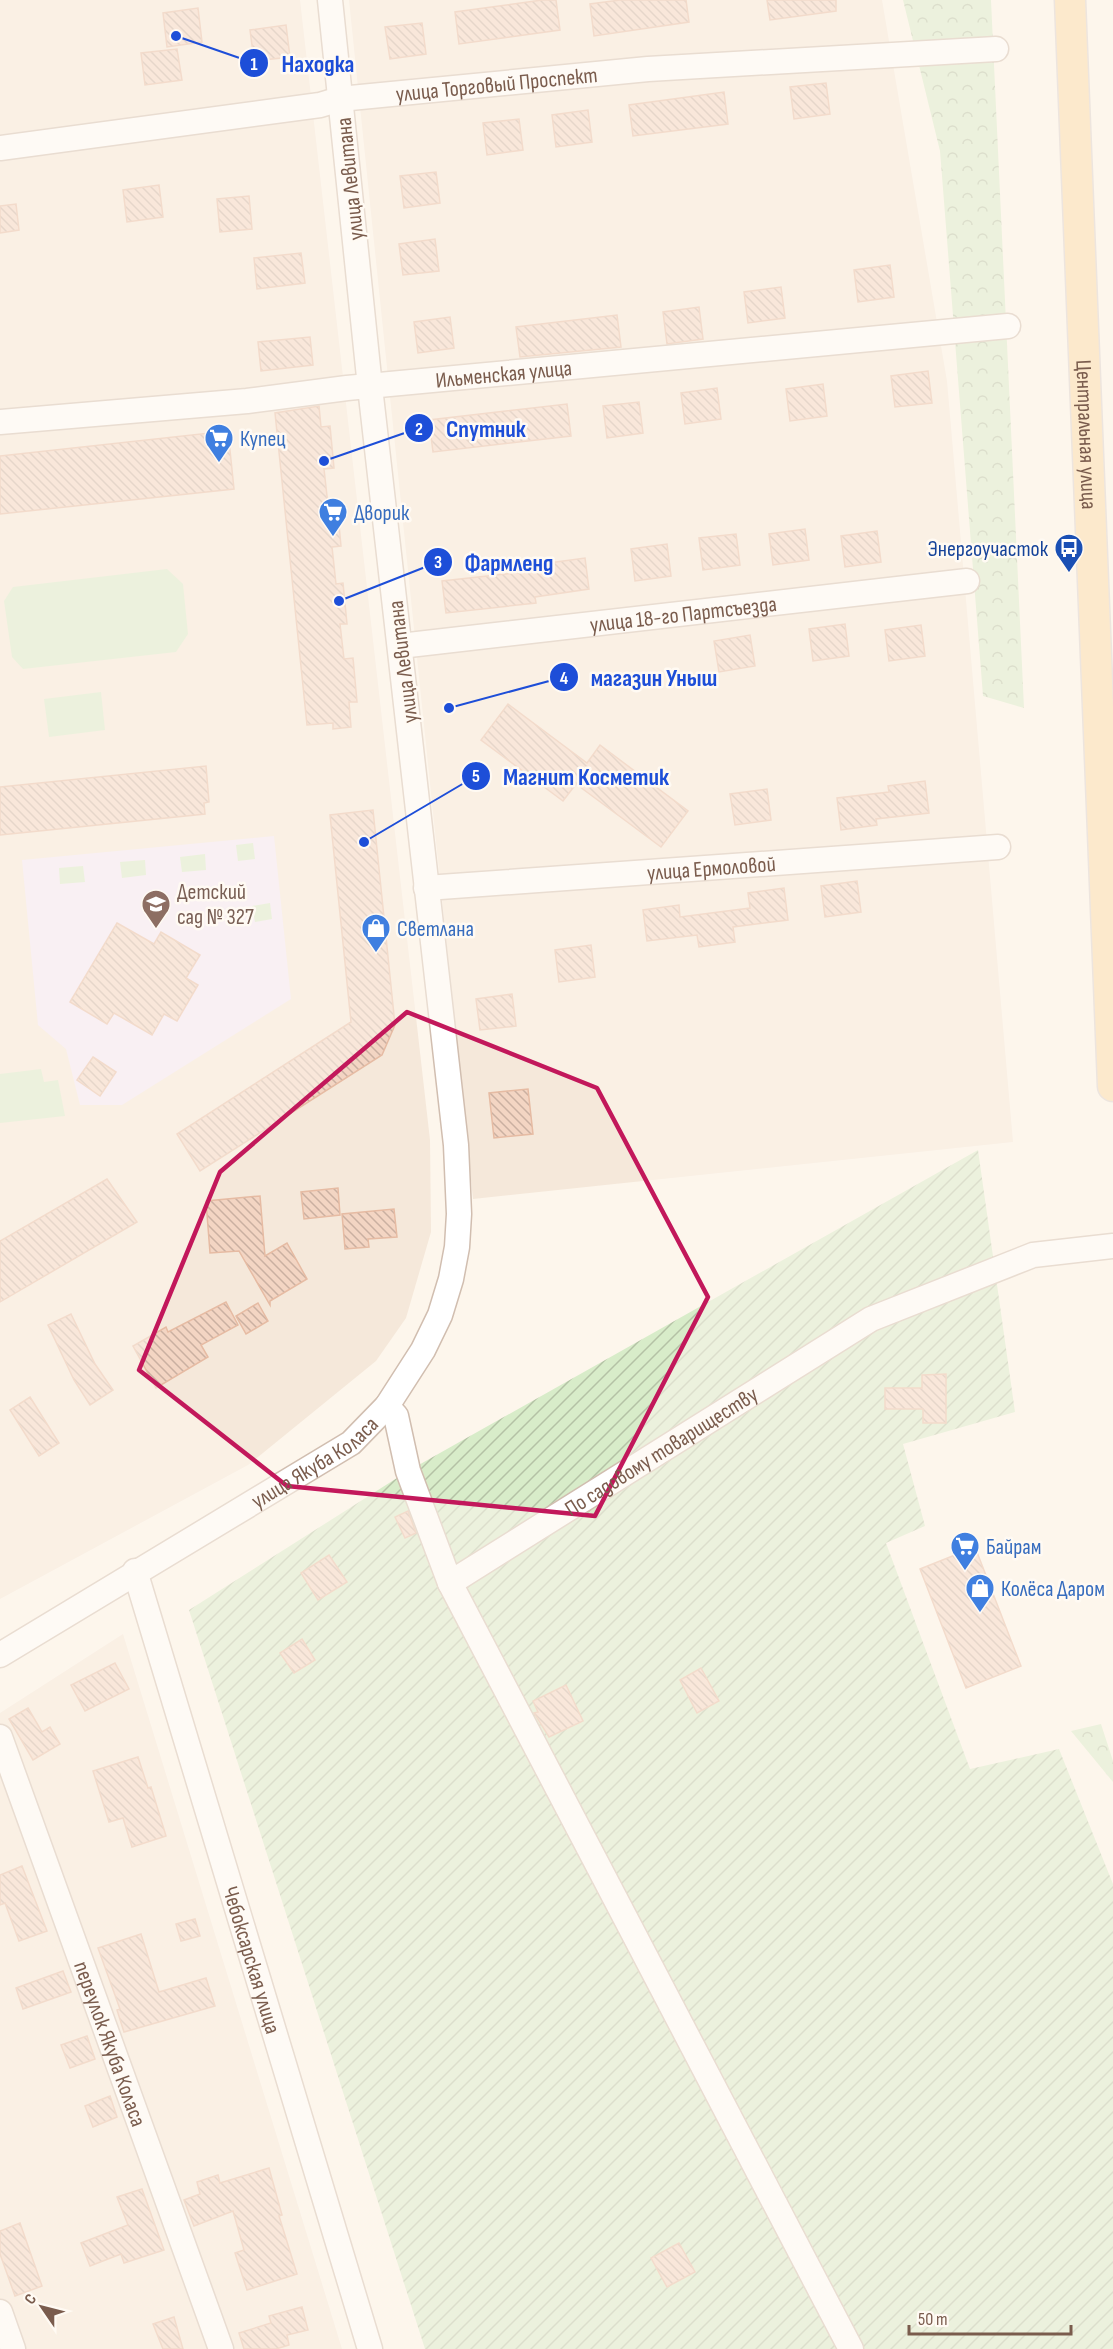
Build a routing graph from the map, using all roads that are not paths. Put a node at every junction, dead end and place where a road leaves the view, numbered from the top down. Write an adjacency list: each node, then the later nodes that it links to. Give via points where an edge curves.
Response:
1 (330, 0): 4 (street, улица Левитана)
2 (1070, 0): 13 (main road, Центральная улица)
3 (996, 49): 4 (street, улица Торговый Проспект, via 648,69)
4 (340, 99): 5 (street, улица Торговый Проспект, via 320,105); 7 (street, улица Левитана)
5 (0, 147)
6 (1008, 326): 7 (street, Ильменская улица)
7 (370, 387): 8 (street, Ильменская улица); 10 (street, улица Левитана)
8 (0, 422)
9 (967, 581): 10 (street, улица 18-го Партсъезда)
10 (400, 646): 12 (street, улица Левитана)
11 (998, 847): 12 (street, улица Ермоловой)
12 (426, 888): 14 (street, улица Левитана)
13 (1113, 1086)
14 (456, 1145): 16 (street, улица Якуба Коласа, via 459,1214 451,1279 440,1316 423,1350)
15 (1113, 1246): 18 (street, По садовому товариществу, via 1033,1255 871,1319)
16 (387, 1406): 17 (street, улица Якуба Коласа, via 351,1443 234,1516); 18 (street, via 396,1416 408,1471)
17 (135, 1571): 19 (street, улица Якуба Коласа); 24 (street, Чебоксарская улица)
18 (450, 1583): 25 (street)
19 (0, 1655)
20 (0, 1737): 23 (street, переулок Якуба Коласа)
21 (0, 2312): 22 (street)
22 (13, 2349)
23 (221, 2349)
24 (370, 2349)
25 (850, 2349)

